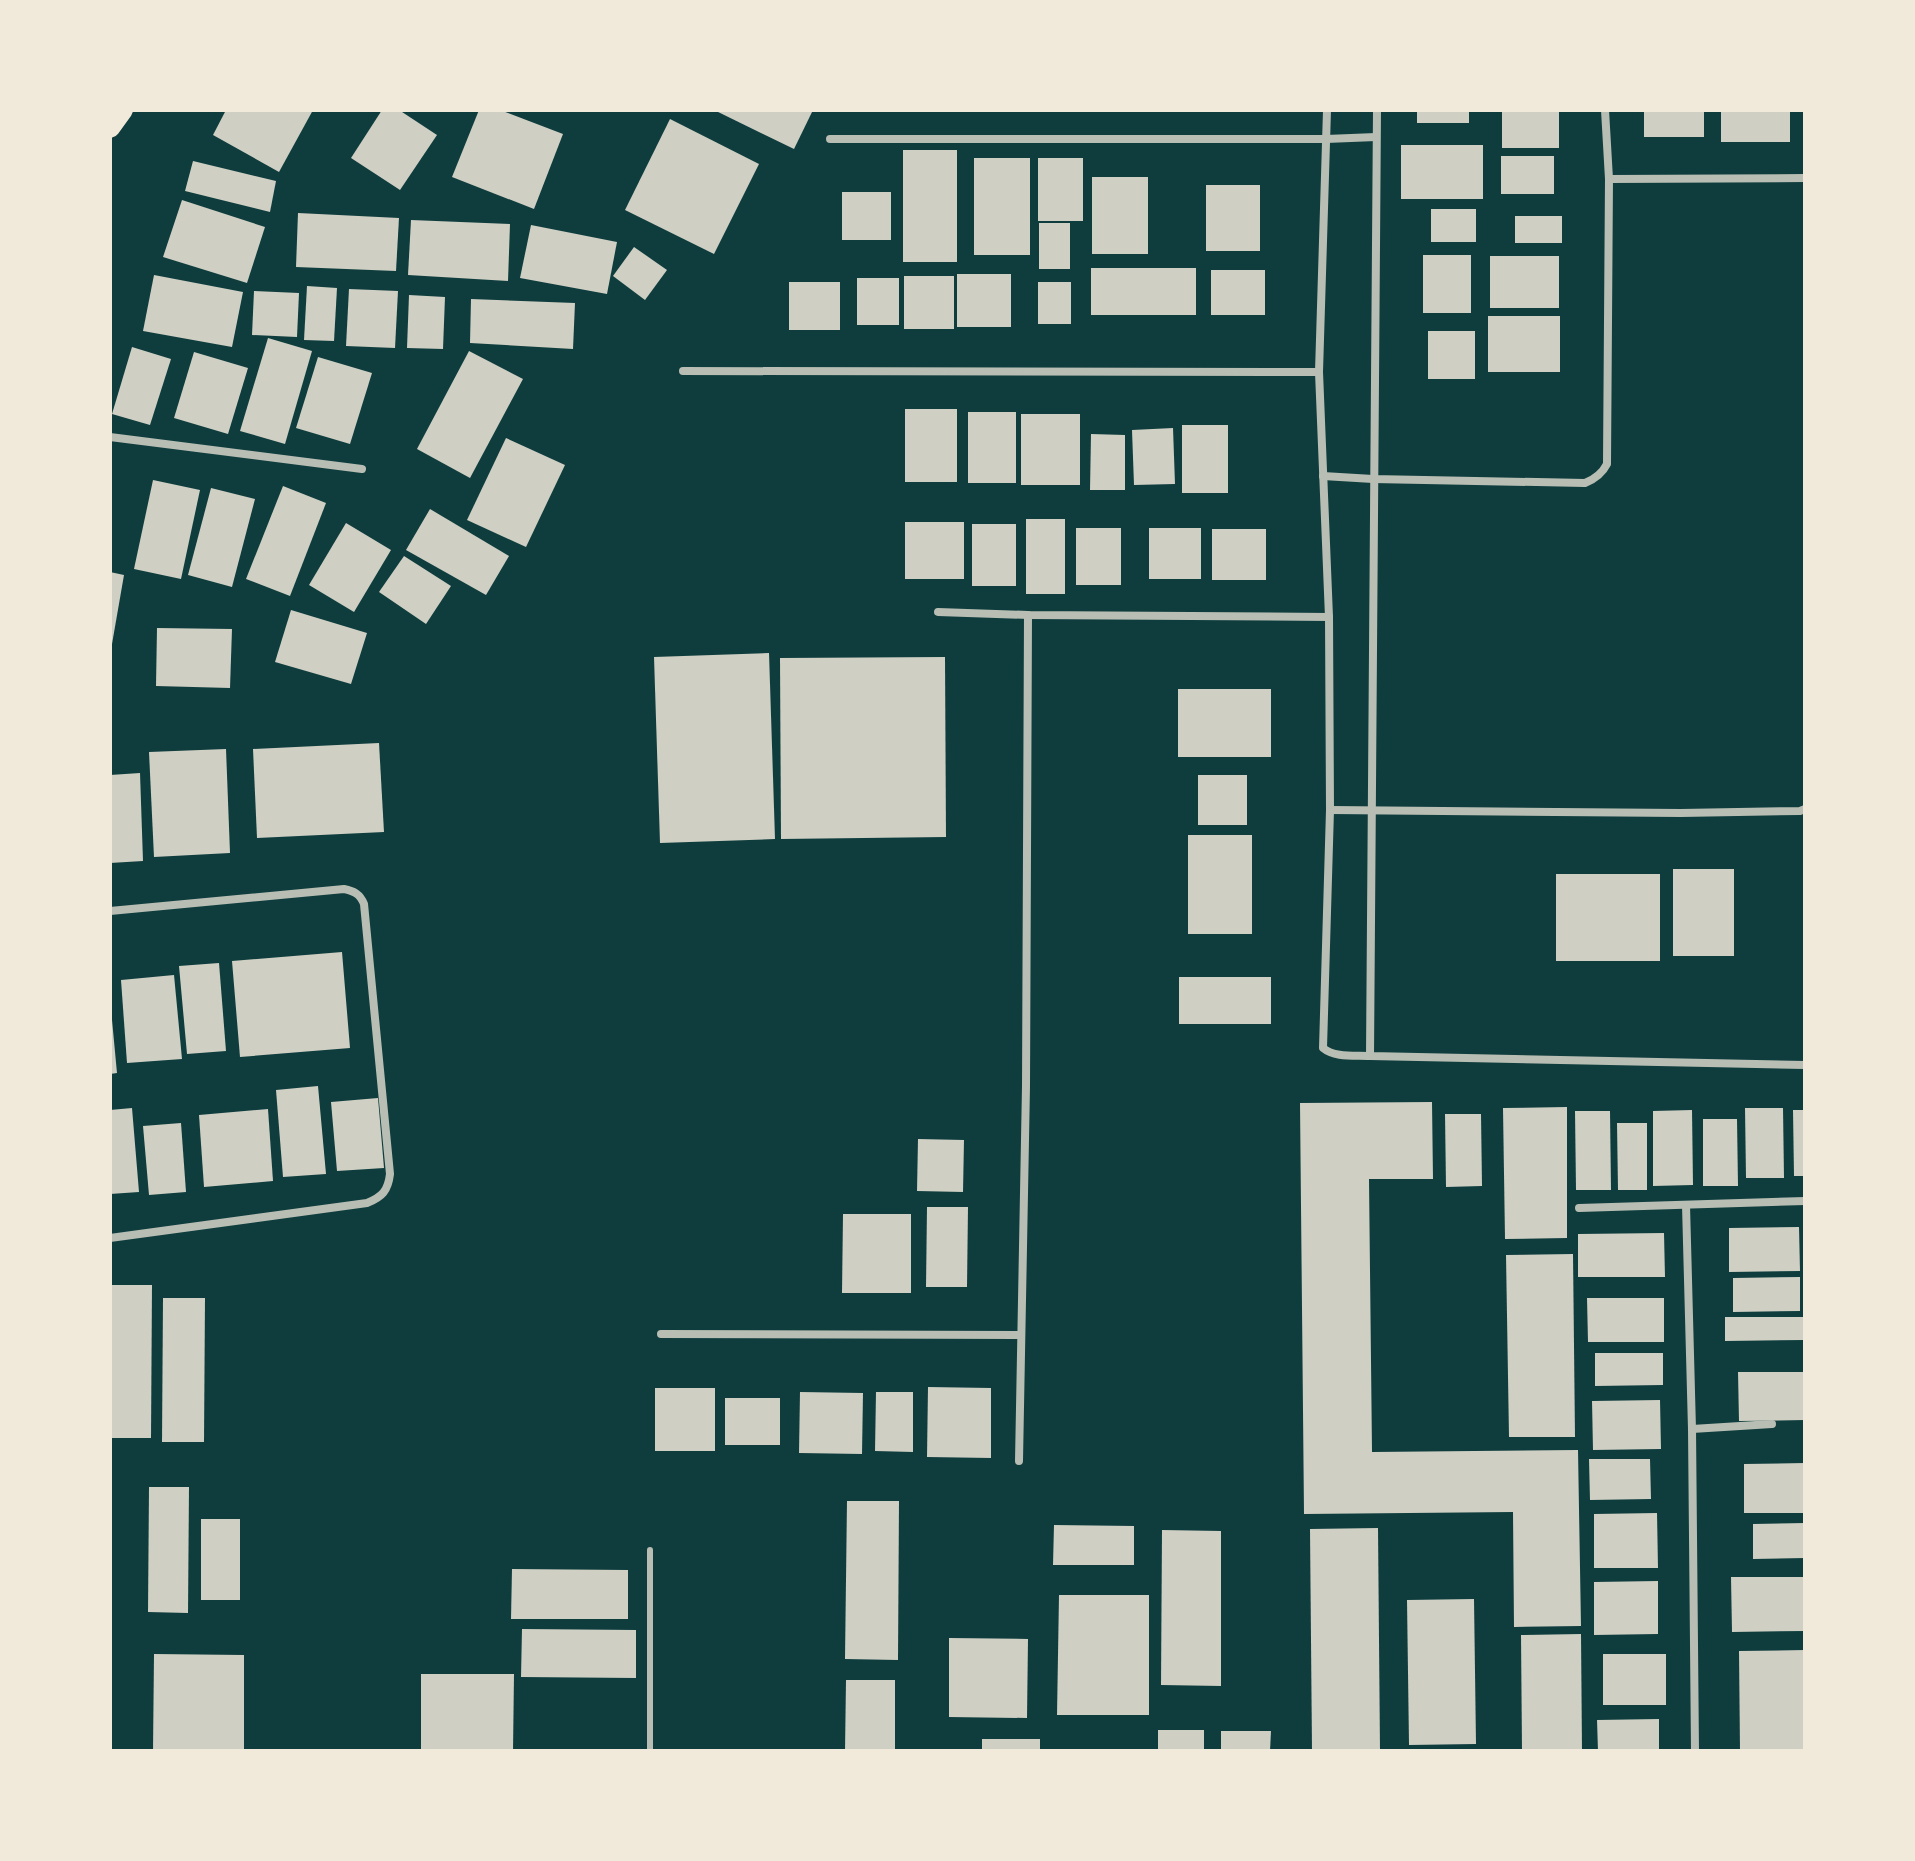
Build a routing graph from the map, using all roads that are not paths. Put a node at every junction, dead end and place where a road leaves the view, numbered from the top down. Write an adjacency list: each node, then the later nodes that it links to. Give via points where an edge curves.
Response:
1 (1327, 110): 6 (street)
2 (1377, 110): 4 (street)
3 (1605, 110): 8 (street)
4 (1376, 137): 6 (street); 14 (street)
5 (830, 139): 6 (street)
6 (1326, 139): 10 (street)
7 (1805, 178): 8 (street)
8 (1609, 179): 14 (street, via 1604,471 1585,483)
9 (683, 371): 10 (street)
10 (1319, 372): 13 (street)
11 (110, 437): 12 (street)
12 (362, 469)
13 (1323, 476): 14 (street); 17 (street)
14 (1373, 479): 20 (street)
15 (938, 612): 16 (street)
16 (1028, 615): 17 (street); 29 (street)
17 (1329, 617): 19 (street)
18 (1805, 809): 20 (street)
19 (1330, 810): 20 (street); 22 (street, via 1322,1044 1330,1053)
20 (1373, 811): 22 (street)
21 (110, 911): 27 (street, via 344,889 361,896 390,1174 384,1193 367,1203)
22 (1370, 1056): 23 (street)
23 (1805, 1065)
24 (1805, 1201): 25 (street)
25 (1686, 1205): 26 (street); 31 (street)
26 (1579, 1208)
27 (110, 1238)
28 (661, 1334): 29 (street)
29 (1021, 1335): 32 (street)
30 (1772, 1424): 31 (street)
31 (1692, 1429): 35 (street)
32 (1019, 1461)
33 (650, 1550): 34 (lane)
34 (650, 1751)
35 (1695, 1751)

